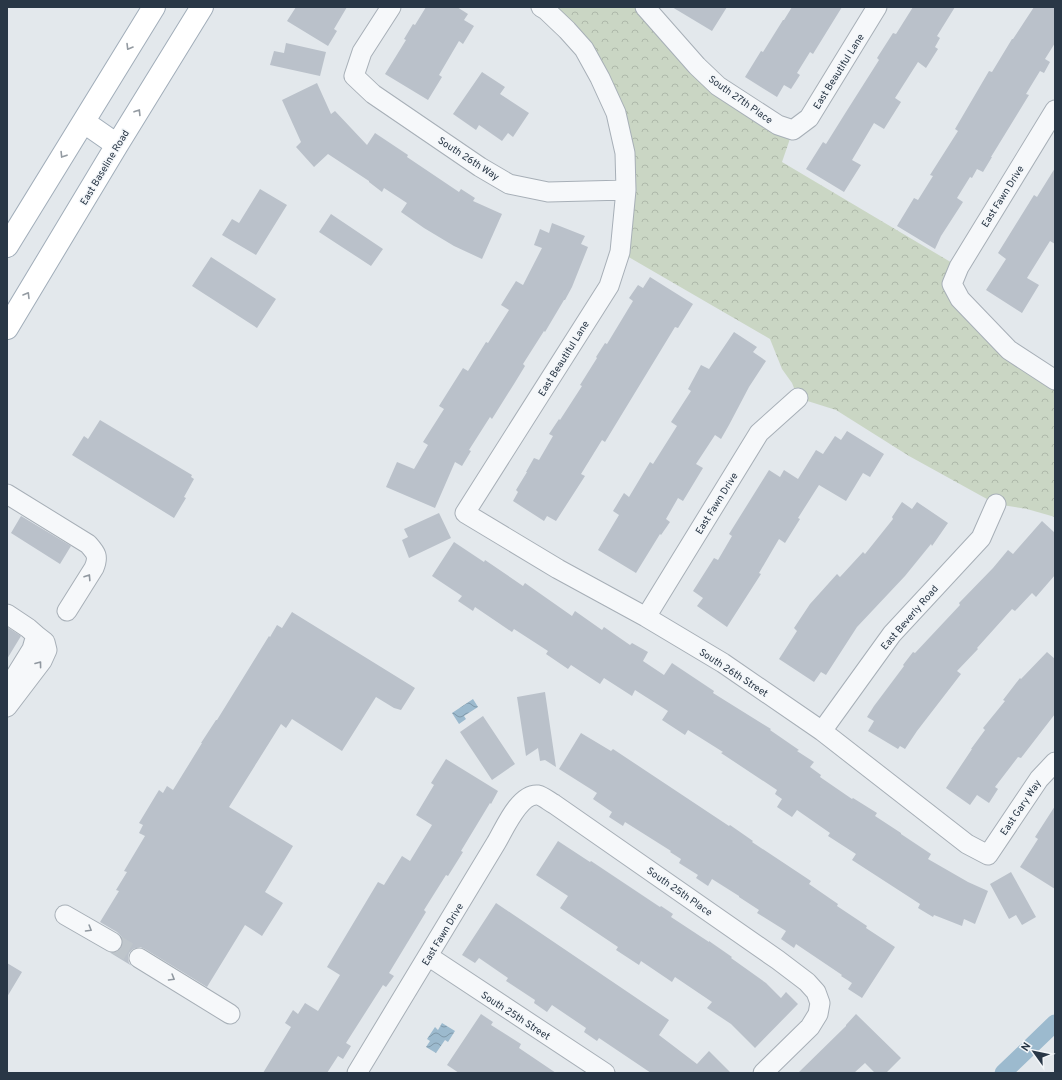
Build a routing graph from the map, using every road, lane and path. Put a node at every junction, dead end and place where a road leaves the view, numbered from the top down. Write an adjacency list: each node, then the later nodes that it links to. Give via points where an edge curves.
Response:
1 (154, 7): 8 (main road, one-way to 8)
2 (202, 7): 10 (main road, East Baseline Road, one-way to 2)
3 (391, 7): 11 (street, South 26th Way, via 362,52 354,76 373,94 509,184 548,192)
4 (541, 7): 11 (street, East Beautiful Lane, via 584,49 600,78 616,113 625,153)
5 (645, 7): 9 (street, South 27th Place, via 718,86 778,125)
6 (877, 7): 9 (street, East Beautiful Lane, via 809,118)
7 (1055, 110): 14 (street, East Fawn Drive, via 959,267 952,284 960,299 1009,350)
8 (84, 122): 10 (main road); 12 (main road, one-way to 12)
9 (793, 130)
10 (118, 145): 13 (main road, East Baseline Road, one-way to 10)
11 (626, 190): 18 (street, East Beautiful Lane, via 620,252 609,286)
12 (7, 246)
13 (7, 328)
14 (1055, 380)
15 (798, 398): 21 (street, East Fawn Drive, via 759,433)
16 (7, 494): 19 (street, one-way to 16, via 94,568 97,562 96,554 88,544)
17 (996, 504): 25 (street, East Beverly Road, via 981,538 892,634)
18 (465, 513): 21 (street, South 26th Street, via 558,569)
19 (67, 611)
20 (7, 614): 22 (street)
21 (646, 617): 25 (street, South 26th Street, via 723,663)
22 (36, 635): 23 (street, via 32,648); 24 (street, one-way to 22, via 42,661 47,650 45,642)
23 (7, 689)
24 (7, 707)
25 (822, 731): 28 (street, South 26th Street, via 967,844)
26 (1055, 762): 28 (street, East Gary Way, via 1039,779)
27 (529, 796): 31 (street, East Fawn Drive, via 514,810); 36 (street, South 25th Place, via 539,795 554,804 778,960 816,992 820,1003 818,1014 810,1027)
28 (988, 855)
29 (65, 915): 30 (street, one-way to 30)
30 (112, 942)
31 (428, 956): 34 (street, East Fawn Drive); 35 (street, South 25th Street)
32 (139, 958): 33 (street, one-way to 33)
33 (230, 1014)
34 (357, 1073)
35 (605, 1073)
36 (763, 1073)

